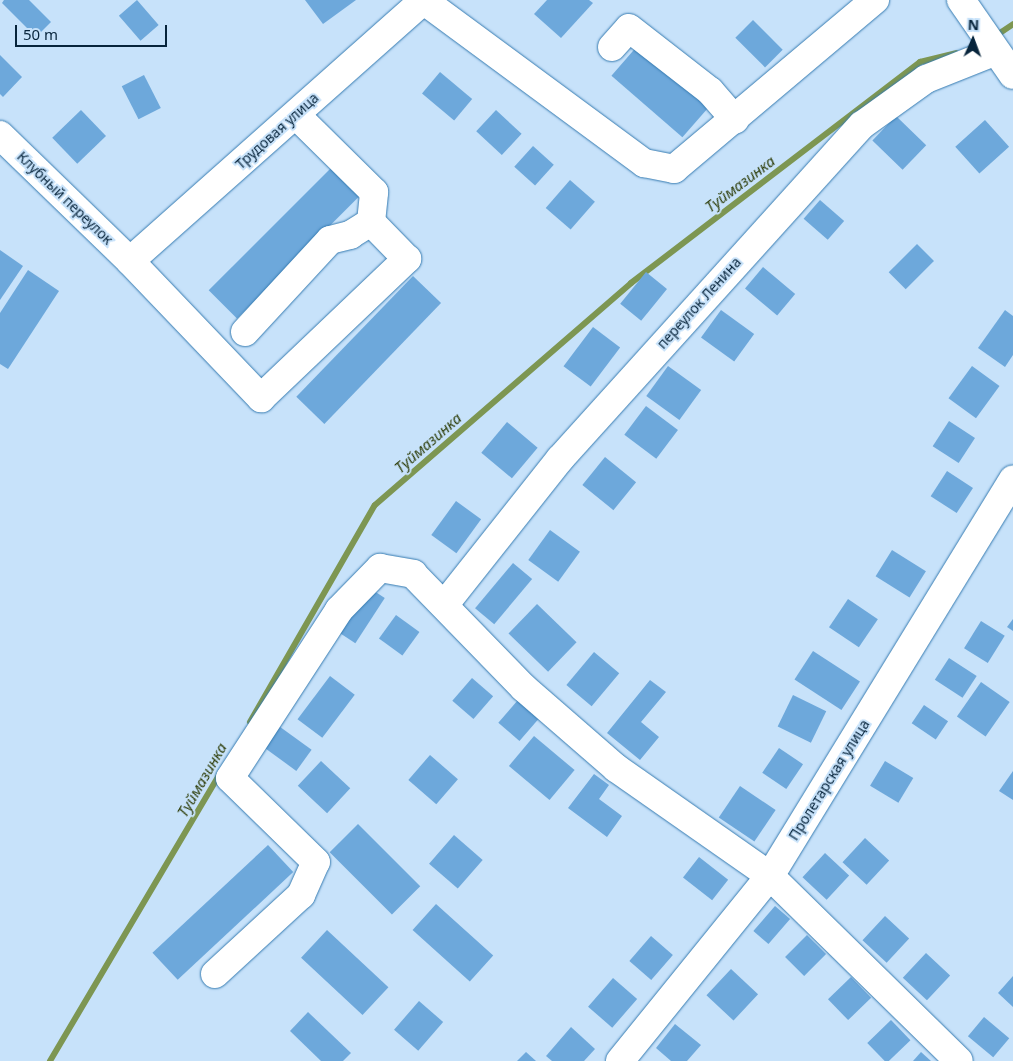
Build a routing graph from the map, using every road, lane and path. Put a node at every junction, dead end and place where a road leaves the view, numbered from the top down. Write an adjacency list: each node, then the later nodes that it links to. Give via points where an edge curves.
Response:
1 (424, 0): 7 (street, Трудовая улица); 8 (street, via 644,163 674,169)
2 (875, 0): 8 (street)
3 (962, 0): 5 (street)
4 (612, 48): 8 (street, via 629,28 710,91)
5 (994, 52): 6 (street); 14 (street, переулок Ленина, via 926,79 862,125 560,459)
6 (1013, 75)
7 (296, 115): 10 (street, via 374,192); 11 (street, Трудовая улица)
8 (735, 120)
9 (0, 135): 11 (street, Клубный переулок)
10 (371, 222): 11 (street, Клубный переулок, via 407,259 261,398); 12 (street, via 350,235 330,240)
11 (130, 261)
12 (244, 332)
13 (1013, 480): 15 (street, Пролетарская улица)
14 (445, 604): 15 (street, via 524,688 616,768); 16 (street, via 413,574 380,568 339,610 230,778 316,862 301,895)
15 (770, 876): 17 (street, Пролетарская улица); 18 (street)
16 (215, 974)
17 (620, 1061)
18 (959, 1061)

